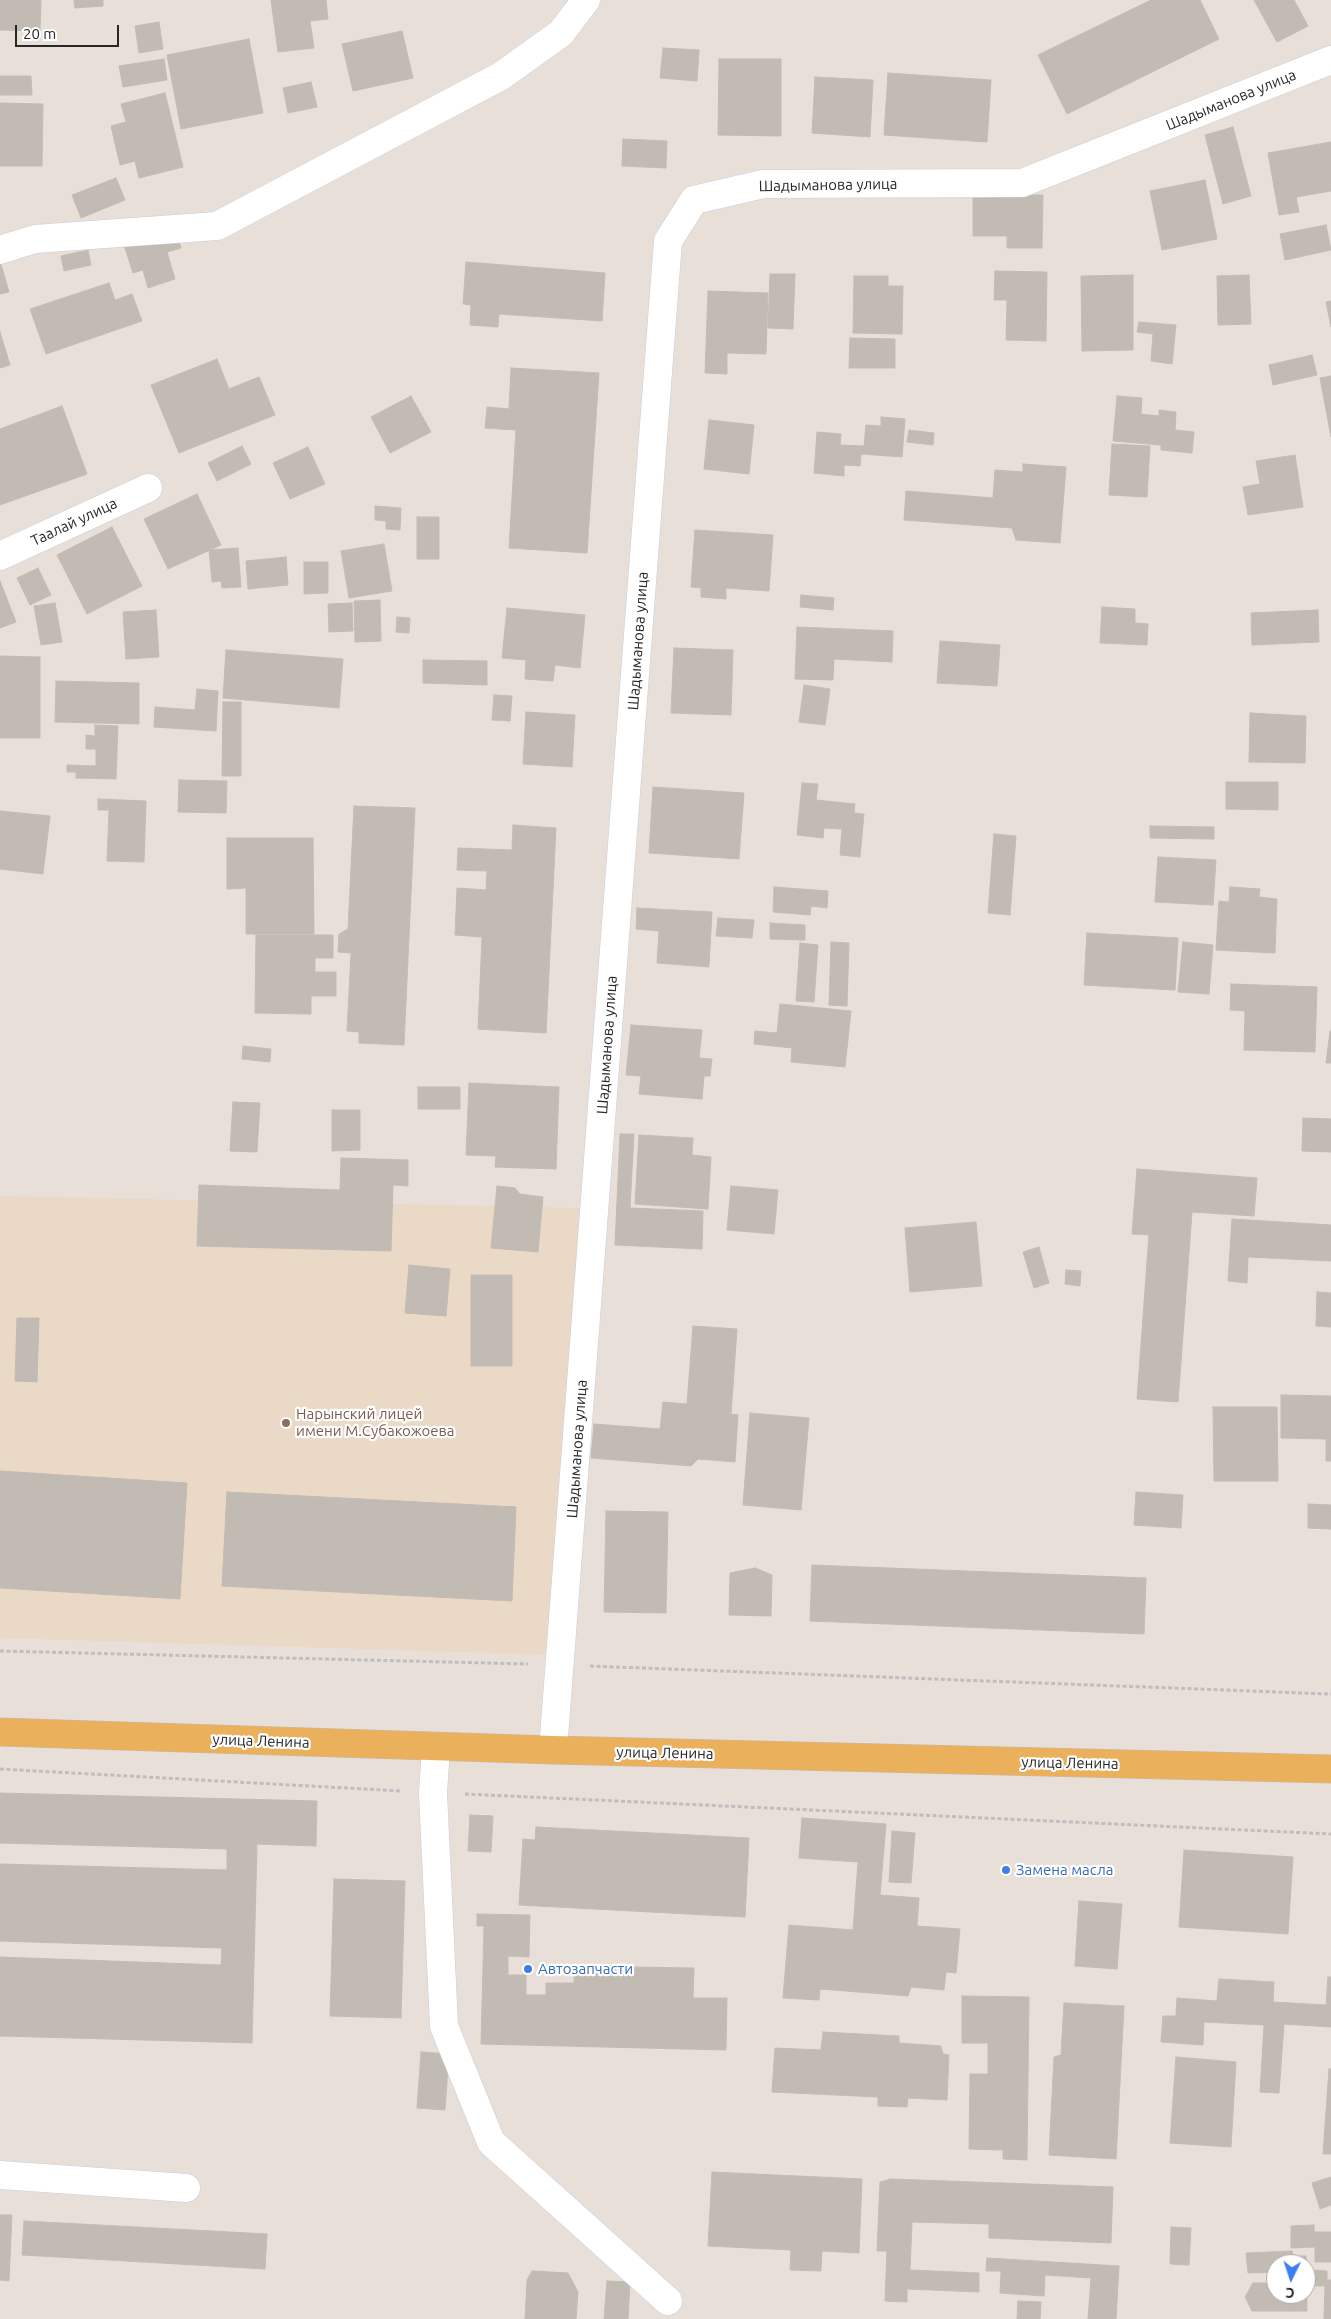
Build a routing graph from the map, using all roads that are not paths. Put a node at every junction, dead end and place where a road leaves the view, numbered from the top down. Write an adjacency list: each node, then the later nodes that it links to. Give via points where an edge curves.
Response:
1 (586, 0): 3 (street, via 561,33 501,76 217,226 35,239)
2 (1331, 60): 8 (street, Шадыманова улица, via 1022,183 764,184 694,200 668,241)
3 (0, 250)
4 (148, 488): 5 (street, Таалай улица)
5 (0, 556)
6 (0, 1732): 7 (main road, улица Ленина)
7 (436, 1746): 8 (main road, улица Ленина); 12 (street, via 433,1793 444,2026 491,2142)
8 (553, 1750): 9 (main road, улица Ленина)
9 (1331, 1769)
10 (0, 2175): 11 (street)
11 (186, 2188)
12 (668, 2301)

